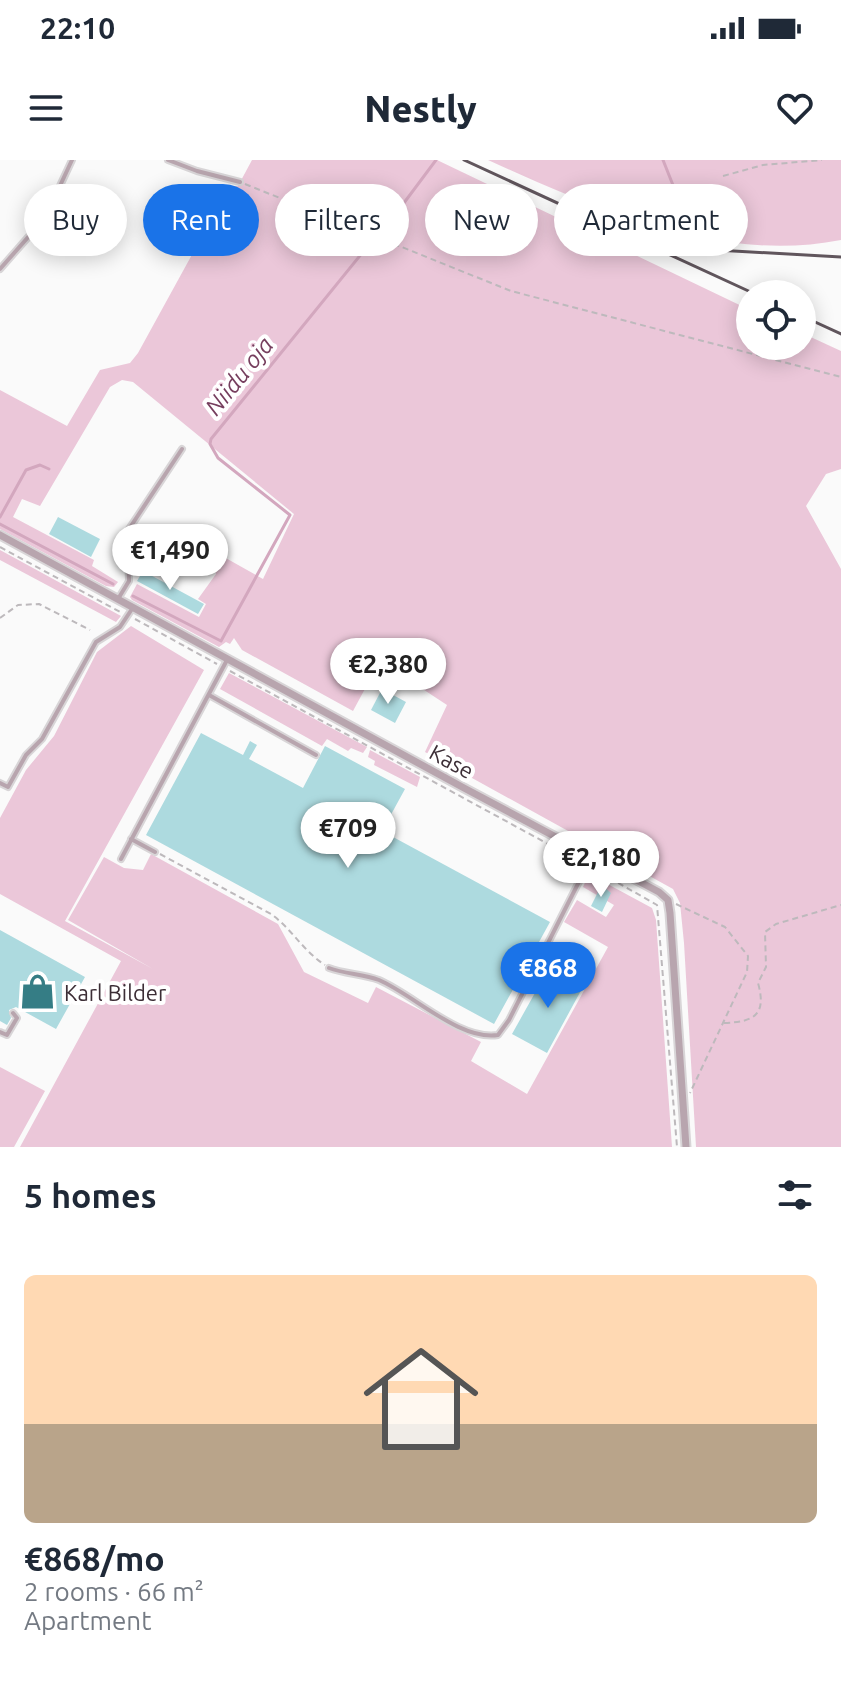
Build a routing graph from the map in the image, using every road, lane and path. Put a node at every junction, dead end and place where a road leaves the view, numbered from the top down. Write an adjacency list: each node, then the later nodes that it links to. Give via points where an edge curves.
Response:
1 (72, 160): 6 (lane, via 45,218)
2 (168, 160): 5 (lane)
3 (822, 160): 4 (path, via 763,165)
4 (723, 176)
5 (240, 182): 7 (path, via 511,291)
6 (0, 269)
7 (841, 377)
8 (182, 449): 11 (lane, via 127,532 129,581)
9 (0, 535): 11 (street, Kase)
10 (0, 547): 13 (path)
11 (118, 599): 12 (street, Kase)
12 (133, 607): 13 (lane); 16 (street, Kase)
13 (130, 617): 17 (path); 20 (lane, via 96,642 42,739 8,787)
14 (0, 618): 15 (path, via 18,605 39,604)
15 (90, 630)
16 (228, 658): 17 (lane); 23 (street, Kase)
17 (223, 667): 18 (lane); 25 (path)
18 (209, 695): 19 (lane); 21 (lane)
19 (316, 755)
20 (0, 783)
21 (131, 839): 22 (lane); 24 (lane)
22 (155, 852): 28 (path, via 271,914 309,955)
23 (592, 856): 25 (lane); 26 (street, Kase)
24 (121, 859)
25 (588, 865): 28 (lane, via 498,1035 468,1031 379,981); 33 (path, via 657,905)
26 (668, 900): 30 (path, via 725,927 748,956 747,972); 32 (street)
27 (841, 905): 30 (path, via 765,932 758,1014 745,1022)
28 (329, 968)
29 (13, 1013): 31 (lane, via 17,1018 7,1035)
30 (723, 1023): 32 (path, via 695,1085)
31 (0, 1032)
32 (682, 1096): 34 (street)
33 (677, 1147)
34 (686, 1147)

